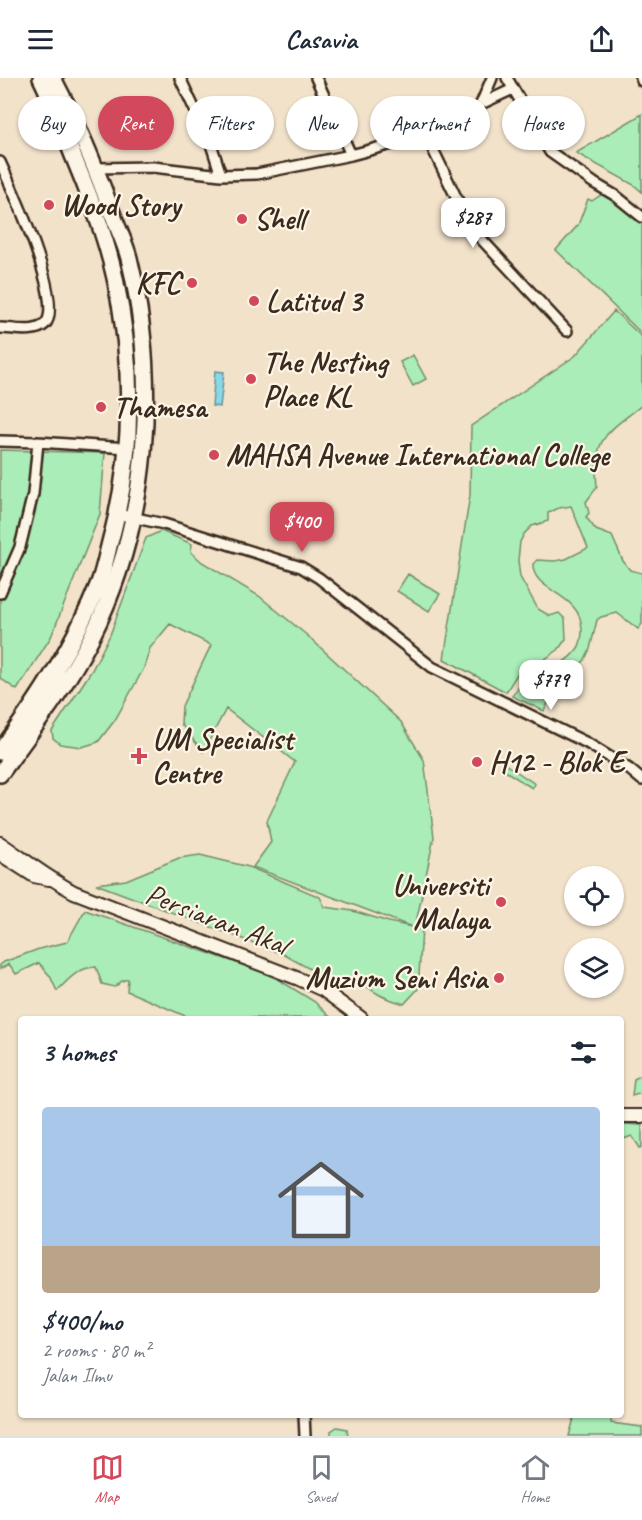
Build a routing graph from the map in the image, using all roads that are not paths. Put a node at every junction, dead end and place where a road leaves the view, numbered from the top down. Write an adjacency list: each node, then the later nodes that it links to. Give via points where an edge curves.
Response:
1 (31, 78): 10 (main road)
2 (41, 78): 11 (main road)
3 (53, 78): 12 (main road)
4 (62, 78): 13 (main road)
5 (180, 78): 23 (street)
6 (316, 78): 20 (street)
7 (507, 78): 9 (street)
8 (491, 79): 9 (street); 14 (street)
9 (513, 89): 15 (street); 24 (street, via 546,147)
10 (40, 96)
11 (49, 96)
12 (59, 96)
13 (71, 96)
14 (484, 96)
15 (490, 100)
16 (77, 150): 29 (main road, via 115,277 125,333)
17 (83, 150): 22 (main road)
18 (370, 150): 20 (street)
19 (433, 150): 26 (street, via 471,228)
20 (351, 155): 23 (street, via 257,174)
21 (0, 162): 25 (street, via 32,236 51,315 39,328)
22 (96, 168): 23 (street, via 153,167); 31 (main road, via 128,256 145,375 144,436)
23 (221, 175)
24 (642, 217)
25 (0, 327)
26 (567, 331)
27 (0, 441): 28 (street)
28 (38, 442): 29 (street); 32 (street, via 33,494 20,547)
29 (128, 448): 30 (main road)
30 (117, 514): 31 (street); 33 (main road, via 100,582 74,636)
31 (132, 518): 34 (main road, via 114,586 91,639 63,688); 35 (street, via 164,524 301,567 440,671 587,742)
32 (0, 593)
33 (0, 752)
34 (0, 774)
35 (642, 780)
36 (0, 843): 38 (street, Persiaran Akal)
37 (0, 854): 38 (street, Persiaran Akal, via 34,876)
38 (49, 879): 39 (street, Persiaran Akal, via 299,978)
39 (358, 1016)
40 (624, 1116): 41 (street)
41 (642, 1116)
42 (304, 1418): 43 (street)
43 (304, 1436)

